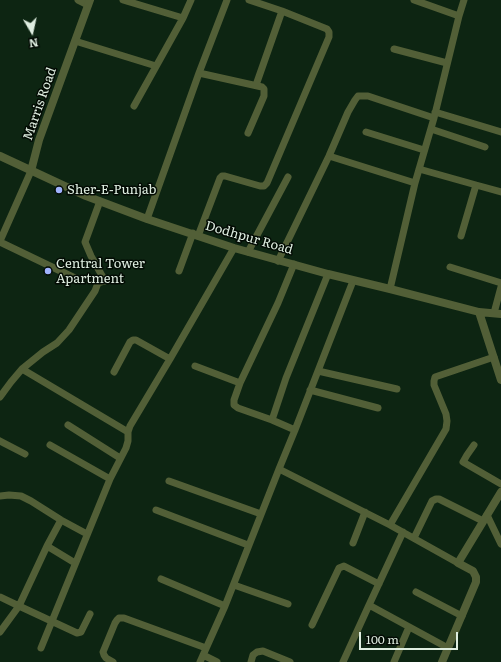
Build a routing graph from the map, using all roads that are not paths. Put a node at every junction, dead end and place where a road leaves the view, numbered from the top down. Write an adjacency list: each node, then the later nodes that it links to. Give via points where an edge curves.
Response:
1 (78, 0): 8 (street)
2 (123, 0): 11 (street)
3 (191, 0): 11 (street)
4 (227, 0): 16 (street)
5 (249, 0): 9 (street)
6 (414, 0): 10 (street)
7 (464, 0): 10 (street)
8 (89, 2): 12 (street, Marris Road)
9 (282, 11): 17 (street); 36 (street, via 324,27 329,32 329,37 267,183 260,186 222,176)
10 (459, 16): 14 (street)
11 (182, 18): 15 (street)
12 (75, 42): 15 (street); 29 (street, Marris Road, via 39,140)
13 (394, 49): 14 (street)
14 (447, 62): 19 (street)
15 (156, 66): 18 (street)
16 (199, 73): 17 (street); 35 (street)
17 (256, 85): 23 (street, via 264,89 264,96)
18 (134, 106)
19 (434, 115): 20 (street); 22 (street); 27 (street, via 368,96 358,96 348,112)
20 (430, 129): 24 (street); 25 (street)
21 (366, 132): 25 (street)
22 (501, 132)
23 (248, 133)
24 (485, 147)
25 (424, 150): 28 (street)
26 (0, 156): 29 (street, Dodhpur Road)
27 (329, 156): 31 (street); 41 (street)
28 (419, 169): 31 (street); 32 (street)
29 (31, 171): 34 (street, Dodhpur Road); 38 (street)
30 (288, 177): 40 (street)
31 (415, 183): 50 (street)
32 (476, 185): 33 (street); 37 (street)
33 (501, 192)
34 (100, 201): 35 (street, Dodhpur Road); 56 (street, via 85,242 106,281 98,283 95,292 57,343)
35 (147, 219): 36 (street, Dodhpur Road)
36 (195, 235): 39 (street, Dodhpur Road); 44 (street)
37 (461, 236)
38 (0, 241): 46 (street)
39 (234, 248): 40 (street, Dodhpur Road); 54 (street)
40 (248, 252): 41 (street, Dodhpur Road)
41 (278, 261): 42 (street, Dodhpur Road)
42 (294, 264): 45 (street, Dodhpur Road); 60 (street)
43 (450, 267): 48 (street)
44 (179, 271)
45 (328, 274): 47 (street, Dodhpur Road); 65 (street)
46 (75, 278)
47 (353, 280): 50 (street, Dodhpur Road); 57 (street)
48 (501, 283)
49 (501, 287): 52 (street)
50 (390, 289): 51 (street, Dodhpur Road)
51 (479, 312): 52 (street, Dodhpur Road); 53 (street)
52 (498, 313)
53 (494, 356): 59 (street); 85 (street, via 435,377 434,385 446,414 446,429)
54 (170, 359): 58 (street, via 133,340); 68 (street)
55 (195, 366): 60 (street)
56 (22, 369): 63 (street); 68 (street)
57 (318, 371): 61 (street); 62 (street)
58 (114, 372)
59 (501, 380)
60 (240, 383): 65 (street, via 234,405)
61 (397, 389)
62 (310, 390): 64 (street); 67 (street)
63 (0, 397)
64 (378, 408)
65 (272, 420): 67 (street)
66 (68, 425): 73 (street)
67 (295, 430): 74 (street)
68 (128, 432): 73 (street, via 126,448)
69 (0, 441): 72 (street)
70 (50, 445): 75 (street)
71 (474, 445): 77 (street, via 463,462)
72 (25, 454)
73 (120, 458): 75 (street)
74 (279, 469): 81 (street); 82 (street)
75 (110, 479): 87 (street)
76 (169, 481): 82 (street)
77 (501, 484)
78 (501, 492): 83 (street)
79 (0, 496): 84 (street, via 21,496)
80 (156, 510): 92 (street)
81 (364, 512): 85 (street); 89 (street)
82 (261, 514): 92 (street)
83 (485, 518): 88 (street, via 436,499 432,501); 90 (street); 94 (street)
84 (61, 520): 87 (street); 91 (street)
85 (390, 525): 86 (street)
86 (403, 532): 88 (street); 96 (street)
87 (87, 534): 93 (street)
88 (414, 538): 94 (street)
89 (352, 543)
90 (501, 544)
91 (47, 546): 93 (street); 102 (street)
92 (248, 546): 97 (street)
93 (75, 563): 106 (street)
94 (458, 563): 105 (street, via 473,571 476,577)
95 (161, 578): 103 (street)
96 (379, 584): 101 (street); 107 (street, via 344,566 339,568)
97 (234, 585): 100 (street); 103 (street)
98 (416, 592): 105 (street)
99 (0, 597): 102 (street)
100 (288, 604)
101 (369, 605): 108 (street); 118 (street)
102 (19, 606): 106 (street); 109 (street)
103 (225, 606): 112 (street)
104 (90, 614): 106 (street, via 79,633)
105 (462, 616): 111 (street)
106 (52, 621): 110 (street)
107 (312, 625)
108 (410, 627): 111 (street); 119 (street)
109 (0, 632)
110 (41, 648)
111 (448, 648): 120 (street)
112 (205, 651): 113 (street, via 119,618 104,652 106,658); 114 (street); 115 (street)
113 (113, 662)
114 (200, 662)
115 (217, 662)
116 (251, 662): 117 (street, via 253,654 263,651)
117 (290, 662)
118 (343, 662)
119 (394, 662)
120 (442, 662)

